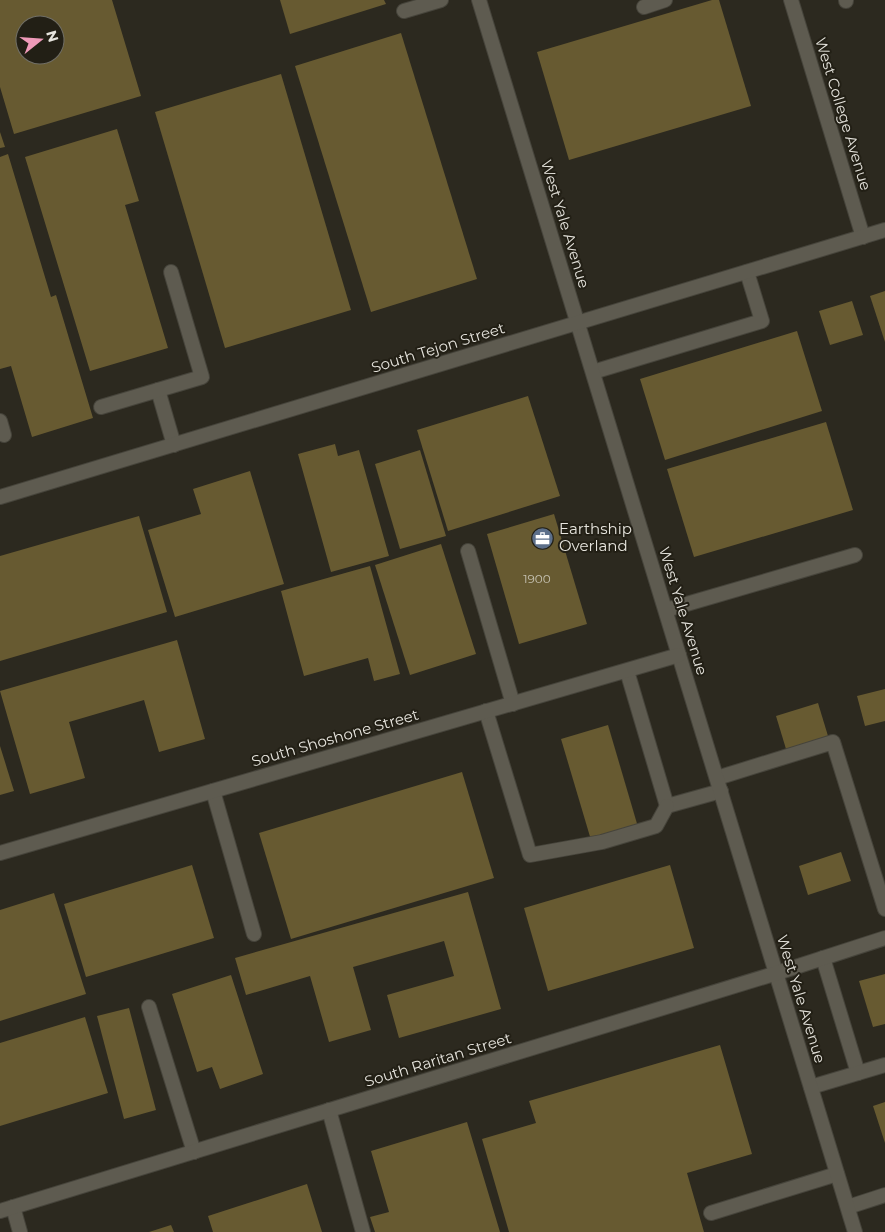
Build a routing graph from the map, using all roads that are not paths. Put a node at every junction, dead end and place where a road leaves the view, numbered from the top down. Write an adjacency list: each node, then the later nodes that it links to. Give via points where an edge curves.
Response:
1 (441, 0): 6 (street)
2 (479, 0): 11 (street, West Yale Avenue)
3 (665, 0): 5 (street)
4 (791, 0): 8 (street, West College Avenue)
5 (644, 7)
6 (404, 11)
7 (885, 230): 8 (street, South Tejon Street)
8 (863, 236): 10 (street, South Tejon Street)
9 (171, 272): 13 (street, via 202,377)
10 (747, 272): 11 (street, South Tejon Street); 12 (street, via 762,321)
11 (578, 323): 12 (street, West Yale Avenue); 17 (street, South Tejon Street)
12 (593, 372): 21 (street, West Yale Avenue)
13 (158, 390): 14 (street); 17 (street)
14 (101, 407)
15 (0, 421): 16 (street)
16 (4, 435)
17 (174, 445): 18 (street, South Tejon Street)
18 (0, 497)
19 (468, 550): 24 (street)
20 (855, 555): 21 (street)
21 (666, 610): 22 (street, West Yale Avenue)
22 (679, 655): 23 (street, South Shoshone Street); 26 (street, West Yale Avenue)
23 (627, 671): 24 (street, South Shoshone Street); 28 (street)
24 (513, 704): 25 (street, South Shoshone Street)
25 (486, 712): 27 (street, South Shoshone Street); 28 (street, via 530,855 602,842 656,826)
26 (719, 785): 28 (street); 30 (street, via 833,742); 34 (street, West Yale Avenue)
27 (213, 791): 29 (street, South Shoshone Street); 31 (street)
28 (667, 806)
29 (0, 853)
30 (885, 909)
31 (254, 934)
32 (885, 938): 33 (street, South Raritan Street)
33 (823, 958): 34 (street, South Raritan Street); 37 (street)
34 (777, 973): 38 (street, West Yale Avenue); 39 (street, South Raritan Street)
35 (148, 1007): 40 (street)
36 (885, 1065): 37 (street)
37 (858, 1073): 38 (street)
38 (811, 1087): 41 (street, West Yale Avenue)
39 (329, 1110): 40 (street, South Raritan Street); 47 (street)
40 (194, 1152): 44 (street, South Raritan Street)
41 (837, 1174): 43 (street, West Yale Avenue); 45 (street)
42 (885, 1195): 43 (street)
43 (848, 1207): 48 (street, West Yale Avenue)
44 (6, 1209): 46 (street)
45 (711, 1213)
46 (20, 1232)
47 (362, 1232)
48 (855, 1232)

